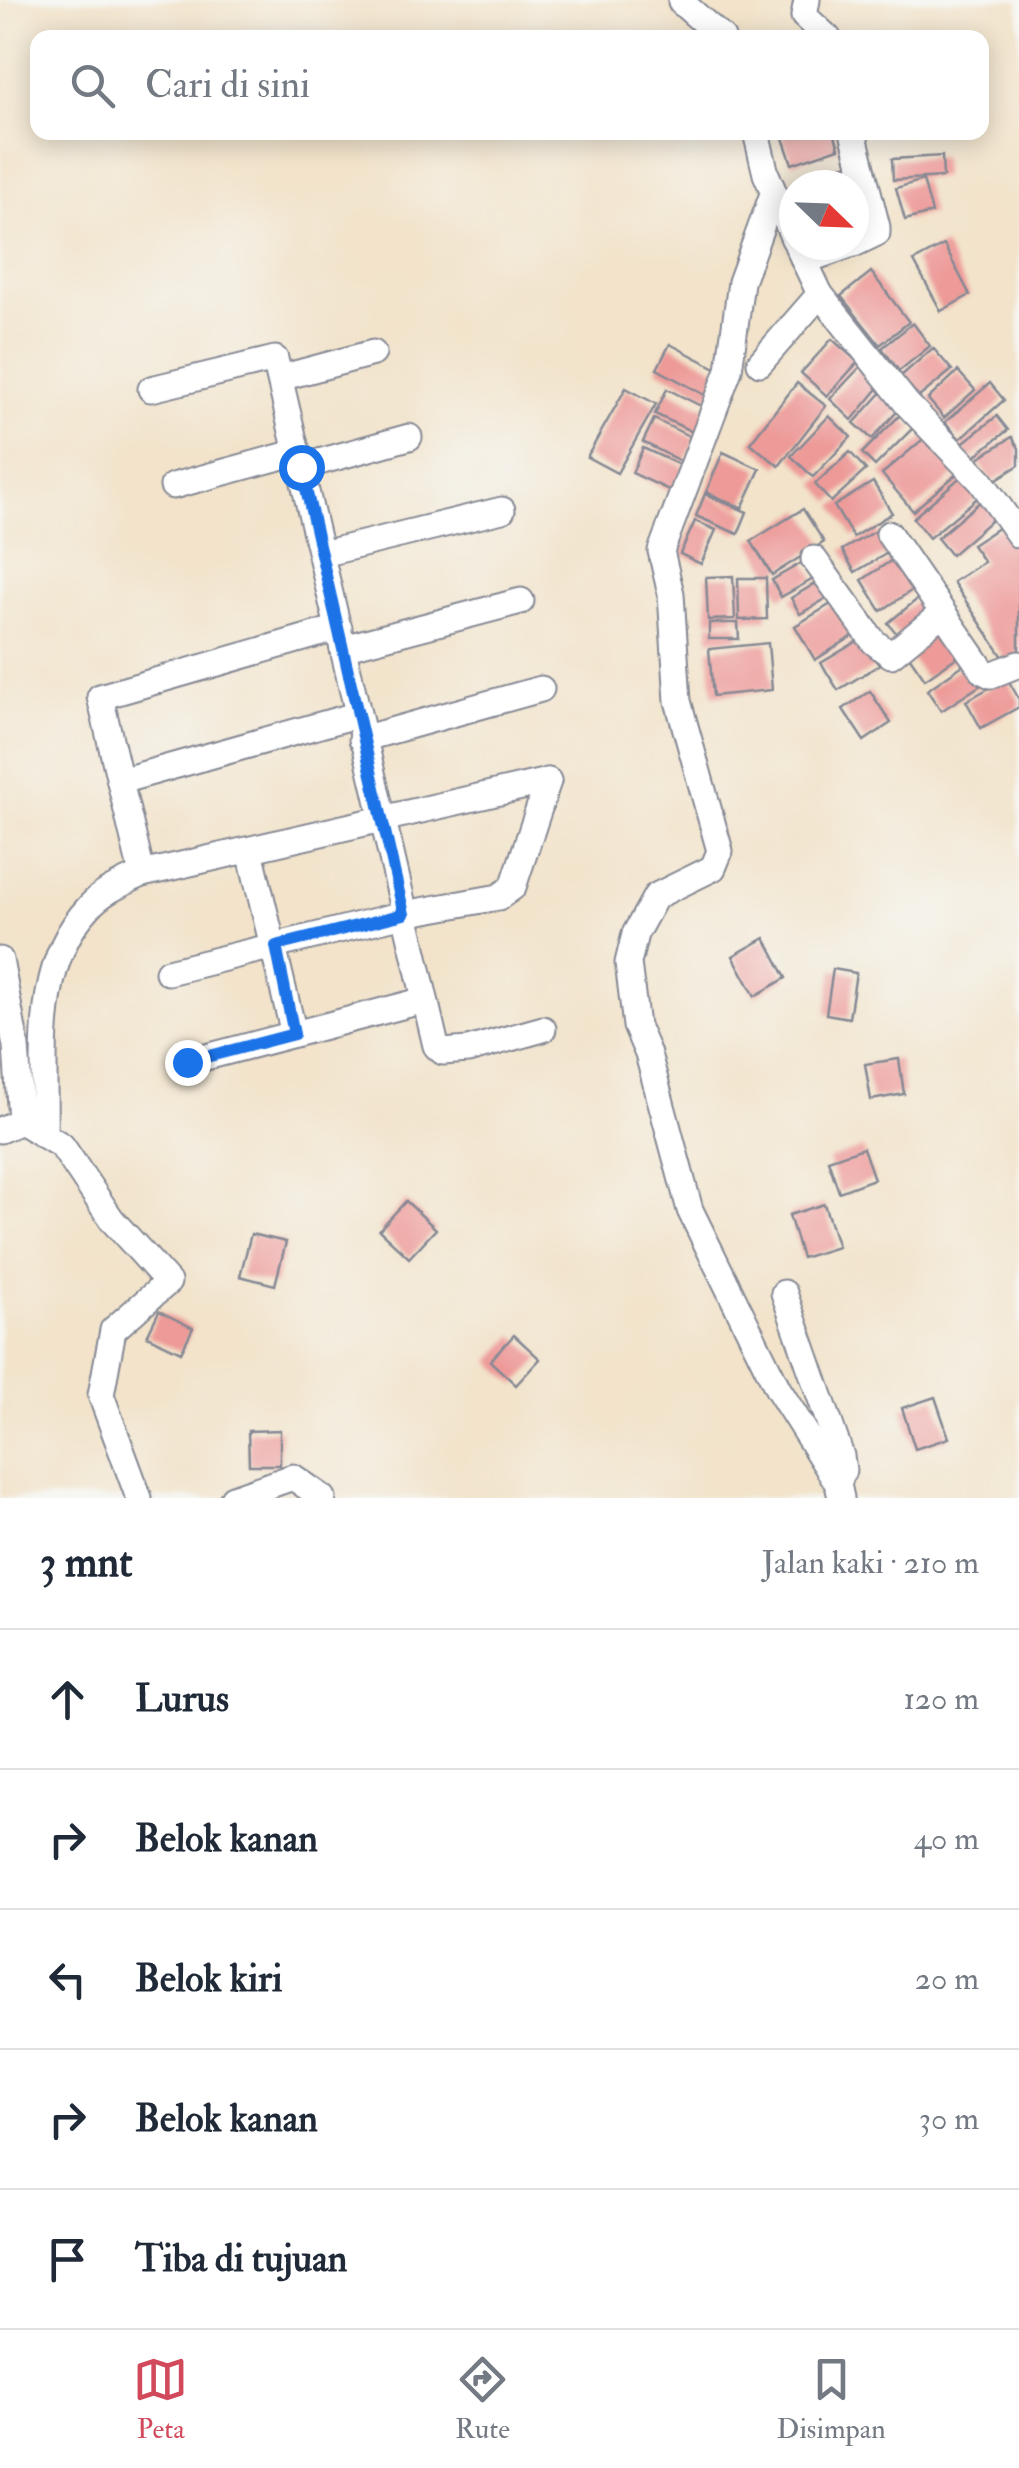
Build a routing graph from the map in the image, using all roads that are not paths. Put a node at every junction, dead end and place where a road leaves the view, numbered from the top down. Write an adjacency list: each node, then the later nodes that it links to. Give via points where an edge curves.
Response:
1 (807, 0): 4 (street, via 804,16)
2 (681, 2): 3 (street)
3 (713, 30)
4 (819, 30)
5 (758, 140): 8 (street)
6 (855, 140): 7 (street)
7 (863, 170)
8 (773, 194): 10 (street); 46 (street, via 741,282 729,370 661,551 671,594 678,701 720,852 713,868 656,896 628,962 636,1026 690,1210 778,1390)
9 (869, 195): 11 (street, via 877,227)
10 (779, 207)
11 (869, 237)
12 (803, 260): 13 (street)
13 (820, 294): 15 (street); 23 (street, via 907,404 981,481)
14 (373, 353): 16 (street)
15 (760, 362)
16 (280, 378): 17 (street, via 276,359); 19 (street)
17 (151, 389)
18 (409, 437): 19 (street)
19 (300, 460): 20 (street); 24 (street)
20 (172, 486)
21 (502, 510): 24 (street)
22 (888, 534): 27 (street)
23 (1019, 535)
24 (322, 554): 28 (street)
25 (814, 559): 27 (street, via 890,655)
26 (521, 601): 28 (street)
27 (941, 614): 29 (street, via 987,674)
28 (341, 638): 31 (street); 32 (street, via 100,697)
29 (1019, 664)
30 (541, 689): 31 (street)
31 (359, 727): 32 (street); 33 (street)
32 (120, 781): 35 (street)
33 (380, 819): 34 (street); 36 (street); 36 (street, via 548,781 514,887 498,897)
34 (250, 850): 35 (street); 37 (street)
35 (142, 874): 44 (street, via 88,908 53,967)
36 (404, 914): 37 (street); 40 (street)
37 (276, 946): 39 (street); 42 (street)
38 (0, 960): 44 (street)
39 (168, 972)
40 (425, 1000): 41 (street, via 436,1046 444,1052); 42 (street)
41 (543, 1029)
42 (294, 1034): 43 (street)
43 (187, 1062)
44 (22, 1128): 47 (street, via 62,1146 112,1220 168,1282 113,1330 101,1395)
45 (784, 1293): 46 (street, via 841,1456)
46 (839, 1491)
47 (139, 1498)
48 (233, 1498): 49 (street, via 293,1477)
49 (323, 1498)

